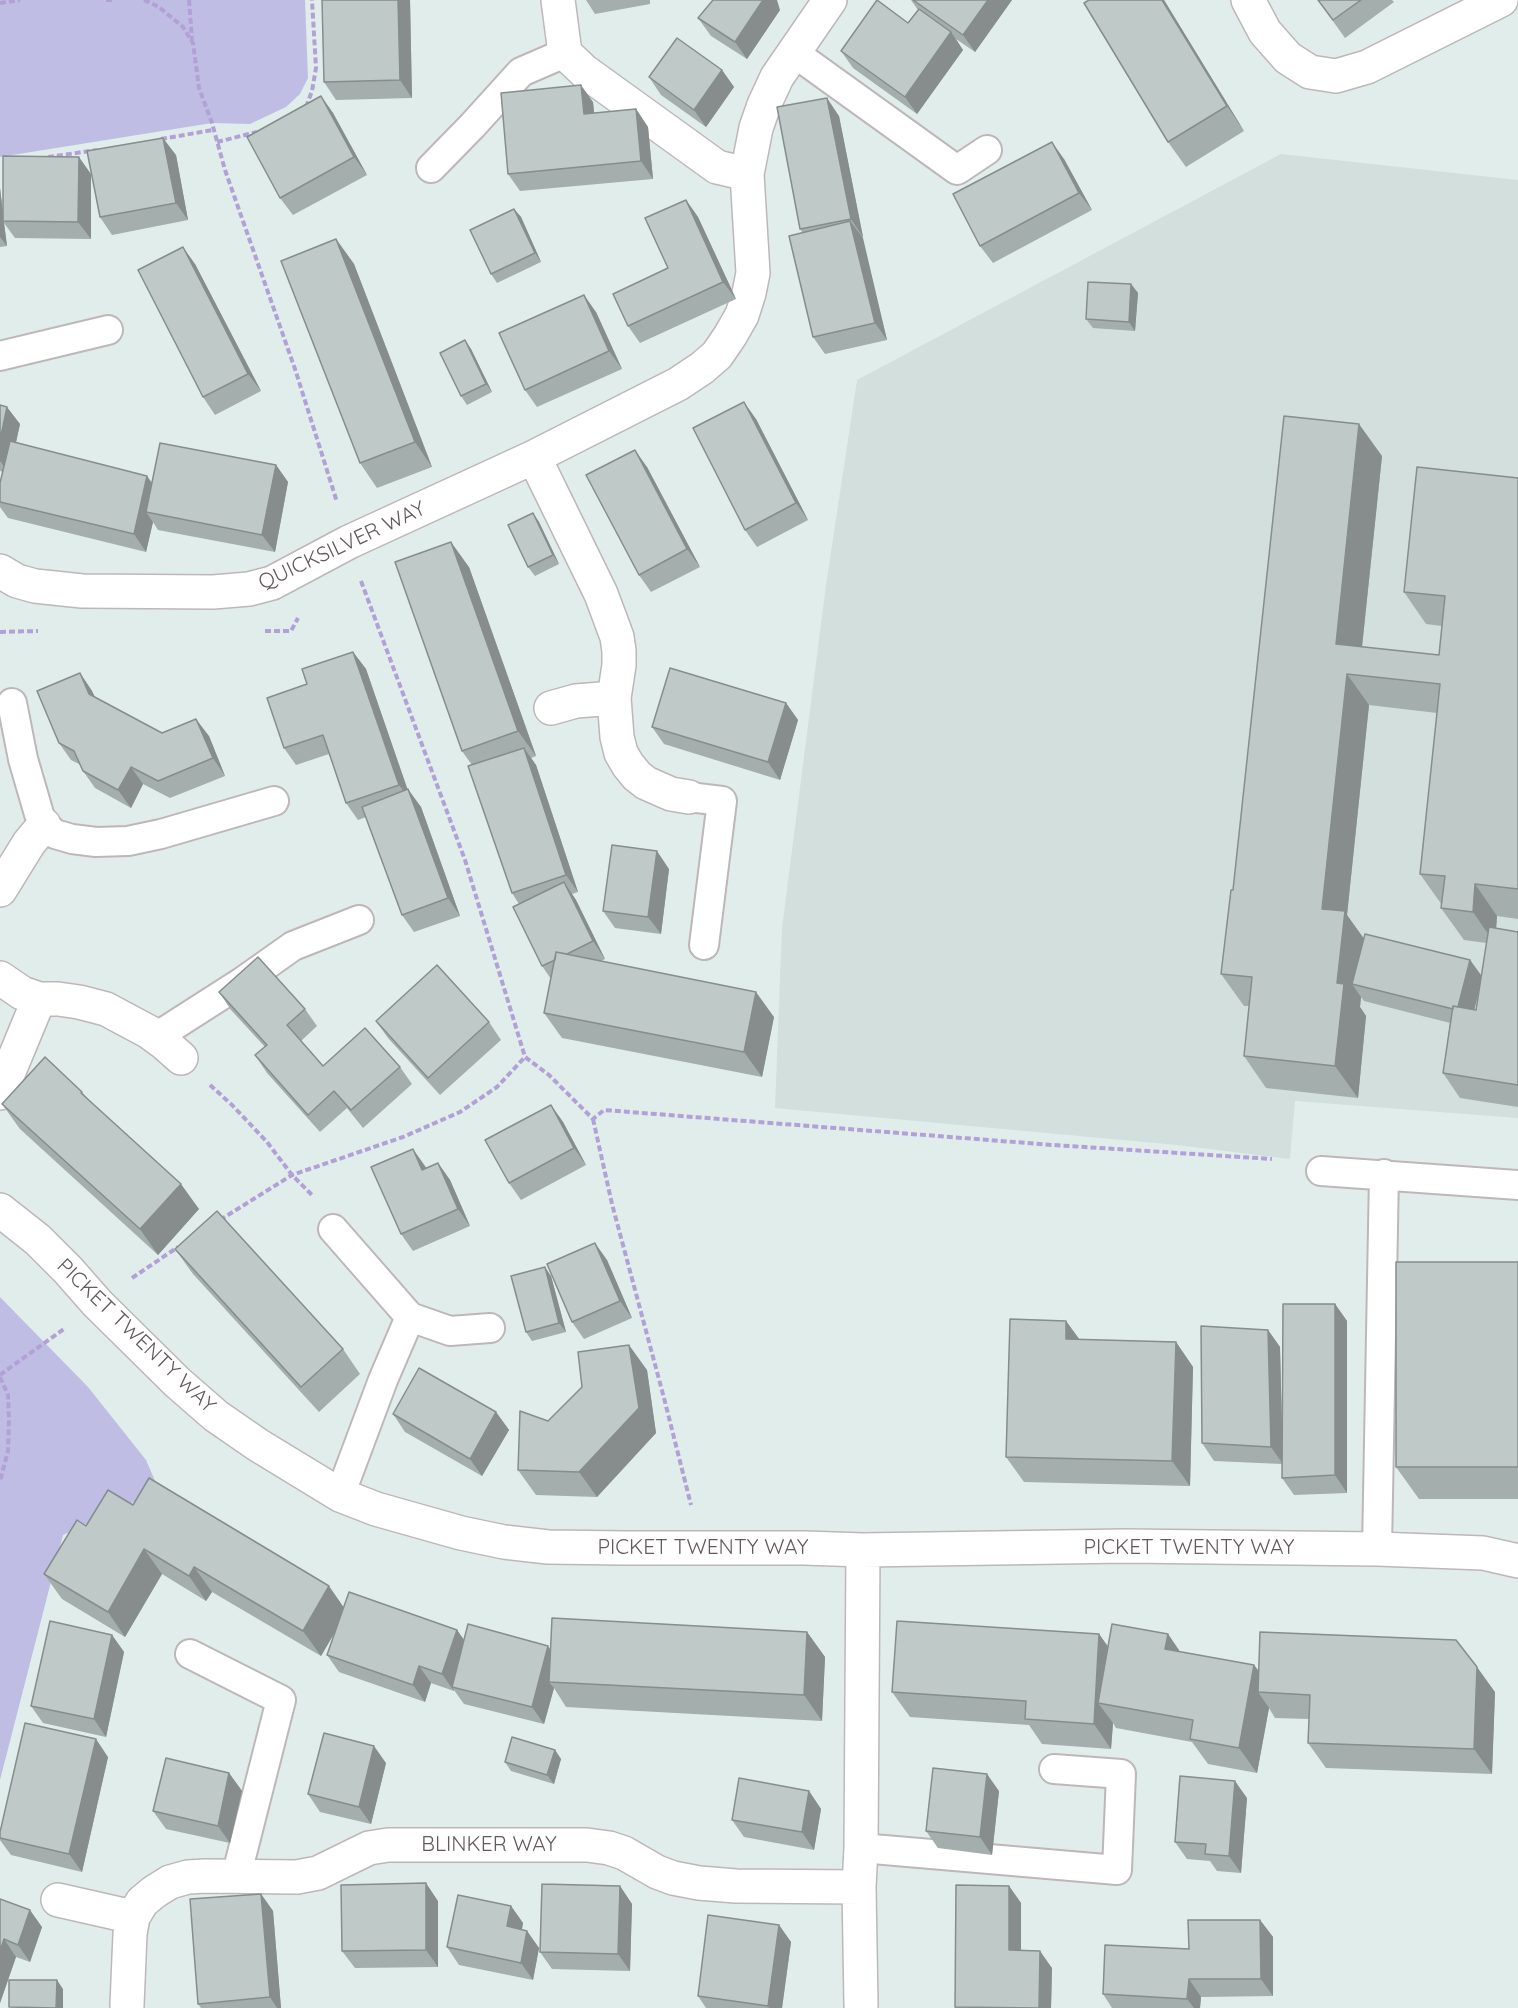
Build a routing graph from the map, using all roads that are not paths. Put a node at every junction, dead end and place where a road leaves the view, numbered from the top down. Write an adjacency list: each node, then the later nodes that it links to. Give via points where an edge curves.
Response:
1 (558, 0): 6 (street)
2 (830, 0): 5 (street, QUICKSILVER WAY)
3 (1248, 0): 4 (street, via 1265,32 1288,58 1310,72 1336,76 1367,68)
4 (1500, 0)
5 (793, 52): 7 (lane, via 957,170); 9 (street, QUICKSILVER WAY, via 764,105)
6 (566, 53): 8 (lane, via 521,72); 9 (street, via 628,105 717,166)
7 (987, 150)
8 (431, 168)
9 (747, 174): 12 (street, QUICKSILVER WAY, via 753,273 742,315 717,354 678,384)
10 (108, 330): 11 (lane)
11 (0, 356)
12 (534, 457): 13 (street, QUICKSILVER WAY, via 349,542 272,583 249,589 82,591 35,586); 14 (street, via 611,618 619,651)
13 (0, 571)
14 (614, 698): 16 (street); 17 (street, via 617,737 628,765 646,783)
15 (12, 703): 19 (lane, via 23,759)
16 (551, 708)
17 (689, 797): 22 (lane, via 722,801)
18 (274, 801): 19 (lane, via 128,841 72,840)
19 (44, 825): 20 (street)
20 (0, 890)
21 (359, 920): 25 (lane, via 293,946)
22 (704, 945)
23 (0, 978): 24 (street)
24 (39, 999): 25 (street, via 80,1002 106,1009); 27 (street)
25 (156, 1037): 26 (street)
26 (181, 1058)
27 (0, 1093)
28 (1322, 1171): 29 (lane)
29 (1384, 1174): 30 (lane); 37 (lane)
30 (1518, 1185)
31 (0, 1210): 35 (street, PICKET TWENTY WAY, via 38,1240 177,1382 216,1416)
32 (333, 1229): 33 (lane)
33 (410, 1317): 34 (lane, via 450,1331); 35 (lane)
34 (490, 1328)
35 (340, 1495): 36 (street, PICKET TWENTY WAY, via 461,1533 548,1547)
36 (863, 1550): 37 (street, PICKET TWENTY WAY, via 1126,1546); 41 (street)
37 (1377, 1550): 38 (street, PICKET TWENTY WAY, via 1483,1553)
38 (1518, 1561)
39 (190, 1654): 42 (lane, via 281,1700)
40 (1054, 1768): 41 (lane, via 1121,1774 1117,1870)
41 (861, 1848): 43 (street)
42 (236, 1877): 43 (street, BLINKER WAY, via 308,1875 369,1848 388,1845 586,1845 624,1853 657,1872 699,1883); 45 (street, BLINKER WAY, via 188,1877 170,1882 142,1902)
43 (859, 1887): 47 (street)
44 (58, 1900): 45 (street)
45 (133, 1917): 46 (street)
46 (127, 2005)
47 (861, 2005)

